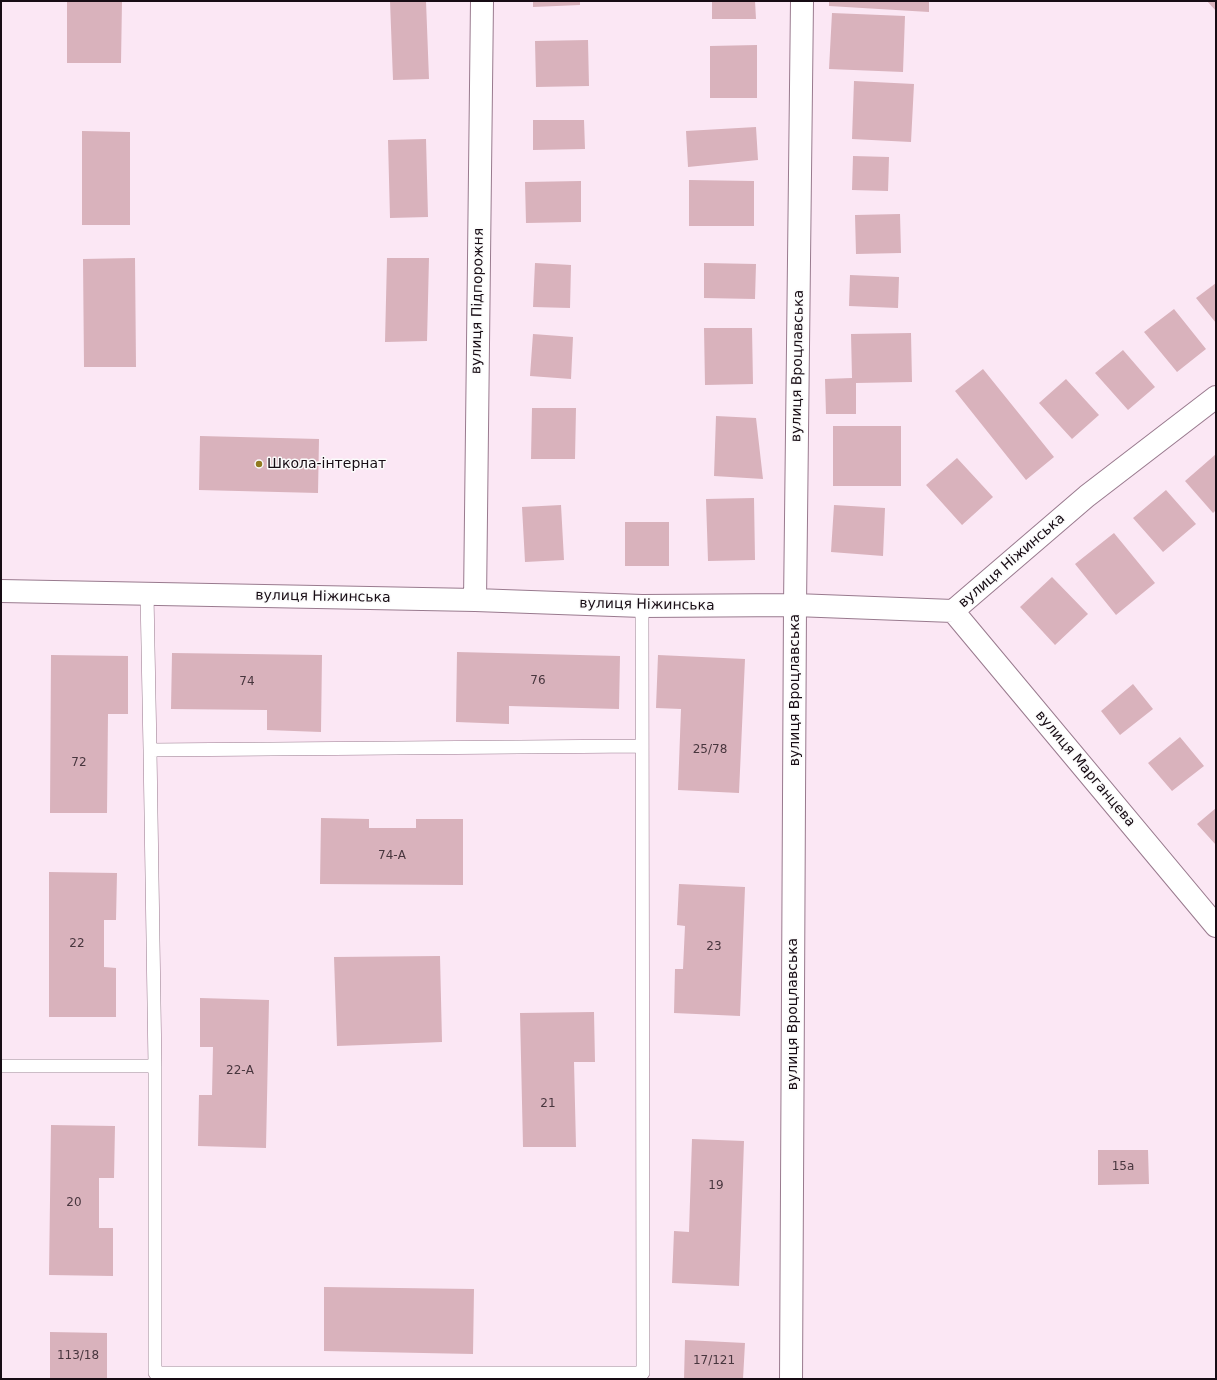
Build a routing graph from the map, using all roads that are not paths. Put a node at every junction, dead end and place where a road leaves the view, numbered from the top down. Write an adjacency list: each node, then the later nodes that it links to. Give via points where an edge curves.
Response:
1 (482, 1): 6 (street, вулиця Підпорожня)
2 (802, 1): 7 (street, вулиця Вроцлавська)
3 (1216, 397): 9 (street, вулиця Ніжинська, via 1087,496)
4 (1, 591): 5 (street, вулиця Ніжинська)
5 (147, 594): 6 (street, вулиця Ніжинська); 11 (lane)
6 (474, 600): 8 (street, вулиця Ніжинська)
7 (795, 605): 8 (street, вулиця Ніжинська); 9 (street, вулиця Ніжинська); 16 (street, вулиця Вроцлавська)
8 (642, 606): 10 (lane)
9 (954, 611): 12 (street, вулиця Марганцева)
10 (642, 746): 11 (lane); 15 (lane, via 643,1373)
11 (150, 750): 14 (lane)
12 (1216, 926)
13 (1, 1066): 14 (lane)
14 (155, 1066): 15 (lane, via 155,1373)
15 (403, 1376)
16 (791, 1379)

